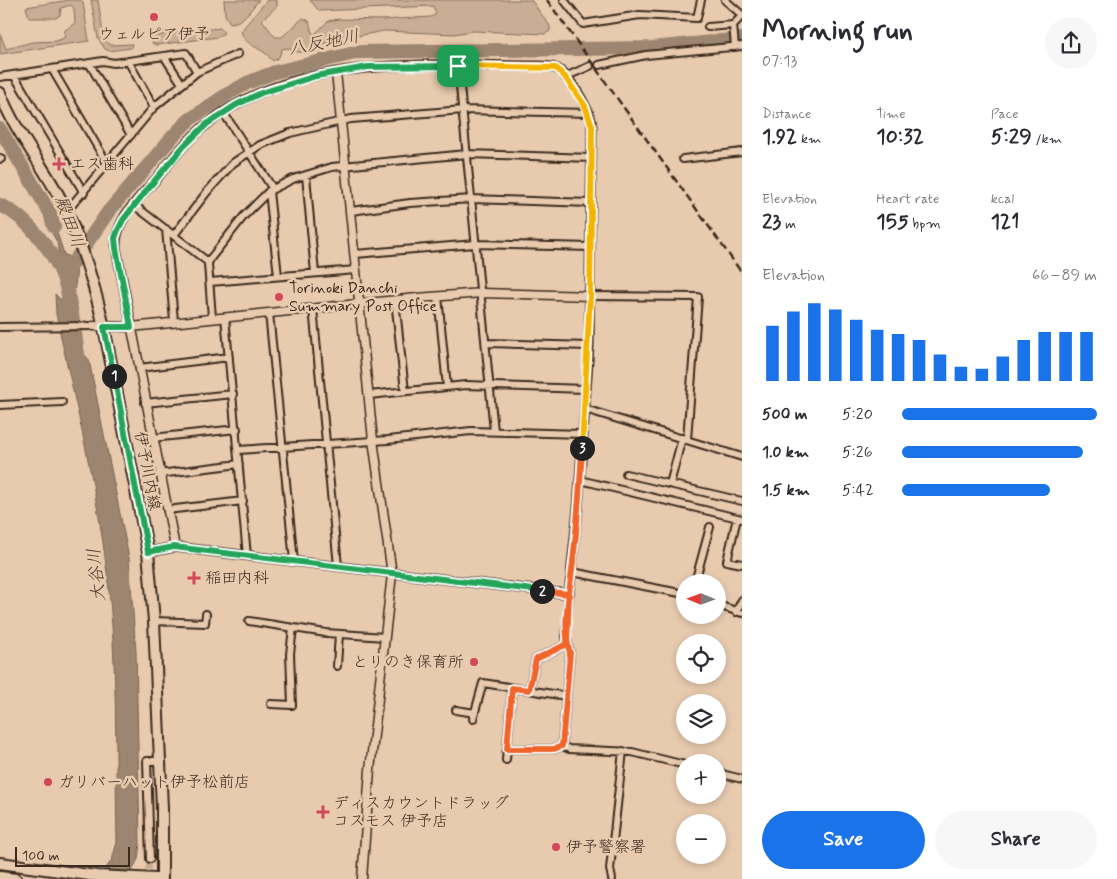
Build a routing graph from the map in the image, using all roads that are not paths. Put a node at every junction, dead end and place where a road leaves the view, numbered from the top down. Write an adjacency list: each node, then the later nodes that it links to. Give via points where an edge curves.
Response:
1 (564, 0): 2 (street, via 579,21 588,24 640,15 697,18)
2 (701, 0)
3 (725, 0): 4 (street)
4 (742, 16): 5 (street)
5 (733, 25): 6 (street); 7 (street)
6 (708, 27)
7 (737, 46): 12 (street, via 646,55)
8 (238, 54): 16 (street)
9 (164, 56): 10 (street); 16 (street, via 186,53); 21 (street)
10 (128, 61): 11 (street); 23 (street)
11 (88, 63): 15 (street); 28 (street)
12 (598, 65)
13 (458, 66): 17 (street, via 381,66); 19 (street, via 550,67); 24 (street)
14 (590, 66): 19 (street)
15 (52, 69): 18 (street); 34 (street)
16 (198, 72): 21 (street)
17 (336, 72): 25 (street, via 261,93); 27 (street)
18 (14, 75): 20 (street); 38 (street)
19 (565, 77): 26 (street)
20 (0, 78)
21 (182, 84): 23 (street)
22 (0, 93): 43 (main road, 伊予川内線, via 13,122)
23 (154, 107): 28 (street)
24 (463, 110): 26 (street); 27 (street); 31 (street)
25 (223, 112): 29 (street); 41 (street, via 189,140)
26 (589, 113): 32 (street)
27 (342, 121): 29 (street, via 274,138); 35 (street)
28 (131, 135): 34 (street)
29 (248, 152): 37 (street); 45 (street, via 223,174)
30 (742, 152): 33 (street)
31 (467, 154): 32 (street); 35 (street); 39 (street)
32 (592, 158): 40 (street)
33 (683, 159)
34 (108, 164): 38 (street)
35 (345, 165): 36 (street); 42 (street)
36 (306, 176): 37 (street); 51 (street)
37 (271, 190): 49 (street, via 244,216); 52 (street)
38 (84, 193): 43 (street)
39 (472, 199): 40 (street); 42 (street); 46 (street)
40 (591, 203): 47 (street)
41 (134, 205): 44 (street); 67 (street, via 115,238)
42 (351, 211): 48 (street)
43 (66, 212): 66 (main road, 伊予川内線, via 90,274)
44 (166, 230): 45 (street); 63 (street)
45 (174, 235): 49 (street)
46 (475, 244): 47 (street); 48 (street); 54 (street)
47 (591, 247): 56 (street)
48 (355, 254): 50 (street)
49 (208, 262): 53 (street)
50 (356, 270): 51 (street); 58 (street)
51 (315, 273): 52 (street)
52 (278, 276): 53 (street)
53 (210, 282): 62 (street)
54 (482, 294): 55 (street); 56 (street); 68 (street)
55 (438, 296): 57 (street); 73 (street)
56 (590, 296): 69 (street); 86 (street, via 698,297)
57 (395, 300): 58 (street); 75 (street)
58 (359, 304): 59 (street); 77 (street)
59 (313, 308): 60 (street); 88 (street)
60 (268, 312): 61 (street); 89 (street)
61 (225, 317): 62 (street); 70 (street)
62 (212, 318): 63 (street)
63 (174, 321): 67 (street)
64 (93, 326): 65 (street); 66 (street)
65 (0, 327)
66 (104, 327): 67 (street); 103 (main road, 伊予川内線)
67 (131, 327): 71 (street)
68 (486, 343): 69 (street); 72 (street)
69 (589, 346): 74 (street)
70 (229, 357): 71 (street); 76 (street)
71 (139, 368): 79 (street)
72 (490, 386): 73 (street); 74 (street); 83 (street)
73 (447, 387): 75 (street)
74 (586, 389): 81 (street)
75 (405, 391): 77 (street)
76 (233, 394): 79 (street); 82 (street)
77 (369, 395): 87 (street)
78 (62, 402): 80 (street)
79 (145, 403): 85 (street)
80 (0, 405)
81 (585, 409): 84 (street); 86 (street)
82 (237, 429): 85 (street); 90 (street)
83 (494, 431): 84 (street); 87 (street)
84 (583, 434): 95 (street)
85 (152, 438): 93 (street)
86 (684, 438): 91 (street); 96 (street)
87 (373, 440): 88 (street); 109 (street)
88 (326, 444): 89 (street); 107 (street)
89 (283, 447): 90 (street); 105 (street)
90 (238, 450): 92 (street)
91 (742, 457)
92 (239, 464): 93 (street); 97 (street)
93 (159, 474): 99 (street)
94 (626, 474): 96 (street)
95 (580, 480): 100 (street); 108 (street)
96 (670, 484): 98 (street)
97 (243, 501): 99 (street); 104 (street)
98 (742, 501)
99 (167, 510): 102 (street)
100 (739, 519): 106 (street, via 727,561)
101 (710, 528): 110 (street)
102 (174, 547): 103 (street); 104 (street)
103 (148, 552): 117 (main road, 伊予川内線)
104 (247, 556): 105 (street)
105 (294, 561): 107 (street)
106 (742, 564)
107 (338, 566): 109 (street)
108 (572, 572): 111 (street); 112 (street)
109 (392, 574): 112 (street); 121 (street)
110 (697, 574)
111 (676, 592)
112 (569, 594): 122 (street)
113 (742, 600): 115 (street)
114 (726, 608): 115 (street)
115 (739, 612)
116 (206, 614): 117 (street, via 206,623)
117 (154, 621): 132 (main road, 伊予川内線)
118 (249, 621): 119 (street)
119 (293, 628): 120 (street); 127 (street, via 290,654 292,705)
120 (339, 634): 121 (street); 123 (street)
121 (385, 637): 143 (street)
122 (567, 644): 125 (street, via 536,659); 126 (street, via 570,653)
123 (337, 666)
124 (512, 688): 125 (street); 128 (street, via 483,683 474,716); 130 (street)
125 (529, 690): 126 (street)
126 (566, 696): 129 (street)
127 (271, 704)
128 (456, 710)
129 (562, 746): 130 (street, via 554,749); 131 (street)
130 (507, 749): 133 (street)
131 (623, 751): 134 (street); 144 (street, via 610,869)
132 (158, 760): 137 (street, via 146,761); 142 (main road, 伊予川内線)
133 (506, 760)
134 (676, 763)
135 (726, 775): 136 (street)
136 (742, 779)
137 (150, 859)
138 (0, 863): 141 (main road, via 97,876)
139 (0, 877): 140 (main road)
140 (16, 879)
141 (151, 879)
142 (162, 879)
143 (362, 879)
144 (612, 879)

